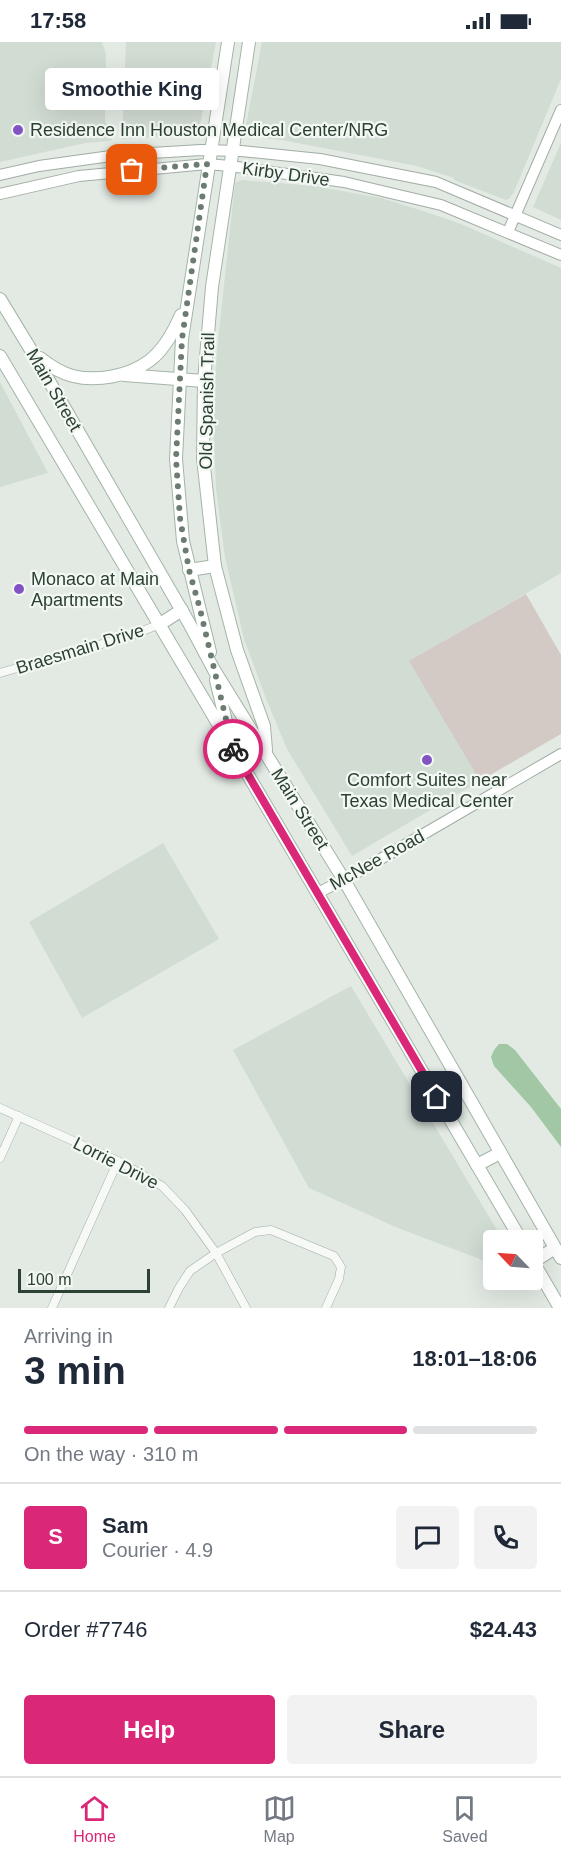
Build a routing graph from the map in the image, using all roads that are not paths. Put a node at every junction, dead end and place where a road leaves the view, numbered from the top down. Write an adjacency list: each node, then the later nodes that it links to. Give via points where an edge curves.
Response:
1 (228, 42): 2 (main road); 4 (main road, Old Spanish Trail)
2 (249, 44): 5 (main road, Old Spanish Trail)
3 (561, 110): 12 (main road)
4 (210, 149): 5 (main road, Kirby Drive); 6 (main road, Kirby Drive); 7 (main road, Old Spanish Trail)
5 (232, 151): 8 (main road, Old Spanish Trail); 12 (main road, Kirby Drive, via 320,159 436,182)
6 (64, 163): 9 (main road, Kirby Drive); 10 (main road)
7 (207, 164): 8 (main road, Kirby Drive); 10 (main road, Kirby Drive); 17 (main road, Old Spanish Trail)
8 (230, 166): 13 (main road, Kirby Drive, via 394,193 441,205); 22 (main road, Old Spanish Trail)
9 (0, 175)
10 (67, 179): 11 (main road, Kirby Drive)
11 (0, 194)
12 (515, 214): 13 (main road); 14 (main road, Kirby Drive)
13 (508, 232): 15 (main road, Kirby Drive)
14 (561, 236)
15 (561, 255)
16 (0, 299): 18 (main road, Main Street)
17 (188, 300): 20 (main road, via 172,333 150,360); 21 (main road, Old Spanish Trail)
18 (34, 355): 20 (main road, via 55,370 73,376); 25 (main road, Main Street)
19 (0, 356): 26 (main road, Main Street)
20 (117, 375): 21 (main road)
21 (179, 380): 22 (main road); 24 (main road, Old Spanish Trail, via 176,459)
22 (204, 381): 23 (main road, Old Spanish Trail, via 203,458)
23 (215, 566): 24 (main road); 30 (main road, Old Spanish Trail, via 237,650 264,726)
24 (189, 570): 27 (main road, Old Spanish Trail)
25 (182, 610): 26 (main road); 27 (main road, Main Street)
26 (160, 624): 28 (street, Braesmain Drive); 29 (main road, Main Street)
27 (214, 670): 29 (main road, Old Spanish Trail); 30 (main road, Main Street)
28 (0, 674)
29 (232, 746): 33 (main road, Main Street)
30 (266, 754): 32 (main road, Main Street)
31 (561, 754): 32 (main road, McNee Road)
32 (344, 880): 33 (main road, McNee Road); 36 (main road, Main Street)
33 (318, 893): 39 (main road, Main Street)
34 (0, 1108): 35 (street, Lorrie Drive)
35 (19, 1116): 37 (street); 38 (street, Lorrie Drive)
36 (500, 1153): 39 (main road); 42 (main road, Main Street)
37 (0, 1158)
38 (118, 1161): 41 (street, Lorrie Drive, via 175,1197); 45 (street)
39 (477, 1165): 40 (main road, Main Street)
40 (515, 1230)
41 (216, 1253): 46 (street, via 190,1271); 47 (street, Lorrie Drive); 48 (street, via 255,1232 271,1230 334,1256 341,1267)
42 (558, 1253): 43 (main road)
43 (543, 1258)
44 (543, 1278): 49 (main road)
45 (52, 1308)
46 (169, 1308)
47 (246, 1308)
48 (326, 1308)
49 (561, 1308)

